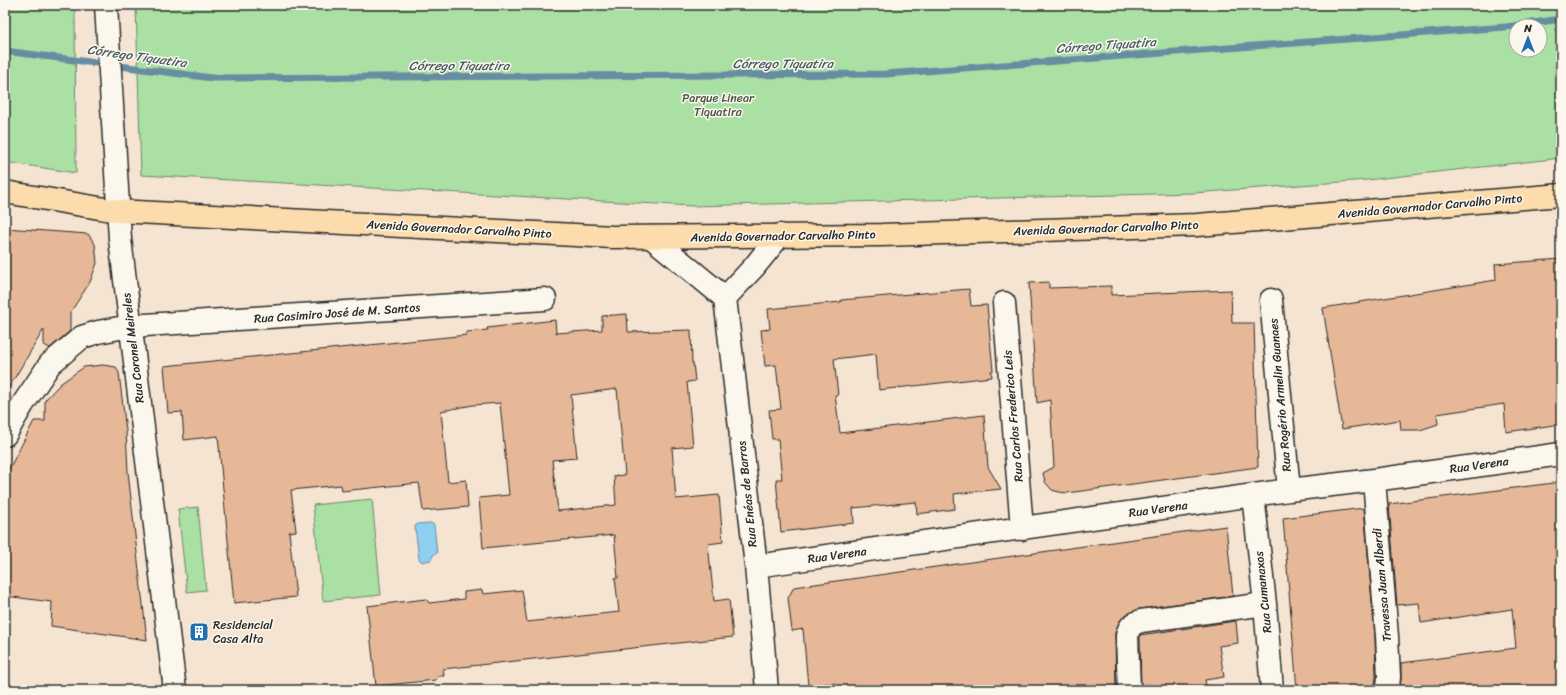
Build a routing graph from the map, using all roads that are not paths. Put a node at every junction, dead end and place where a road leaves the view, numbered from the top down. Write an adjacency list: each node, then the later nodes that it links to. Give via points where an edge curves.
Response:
1 (106, 5): 4 (street, Rua Coronel Meireles)
2 (5, 192): 4 (main road, Avenida Governador Carvalho Pinto)
3 (1561, 195): 5 (main road, Avenida Governador Carvalho Pinto, via 1197,225)
4 (117, 211): 6 (main road, Avenida Governador Carvalho Pinto); 11 (street, Rua Coronel Meireles)
5 (780, 236): 6 (main road, Avenida Governador Carvalho Pinto); 7 (street)
6 (651, 237): 7 (street)
7 (725, 298): 18 (street, Rua Enéas de Barros)
8 (545, 299): 11 (street, Rua Casimiro José de M. Santos)
9 (1271, 300): 15 (street, Rua Rogério Armelin Guanaes)
10 (1004, 303): 17 (street, Rua Carlos Frederico Leis)
11 (130, 326): 12 (street, Rua Casimiro José de M. Santos, via 82,337 50,364); 20 (street, Rua Coronel Meireles)
12 (5, 435)
13 (1561, 454): 14 (street, Rua Verena)
14 (1374, 480): 15 (street, Rua Verena); 24 (street, Travessa Juan Alberdi, via 1387,636 1389,677)
15 (1288, 490): 16 (street, Rua Verena)
16 (1253, 495): 17 (street, Rua Verena); 19 (street, Rua Cumanaxos)
17 (1022, 529): 18 (street, Rua Verena)
18 (756, 566): 21 (street, Rua Enéas de Barros)
19 (1265, 604): 22 (street, via 1132,624 1127,636); 23 (street, Rua Cumanaxos)
20 (175, 690)
21 (767, 690)
22 (1129, 690)
23 (1272, 690)
24 (1386, 690)

